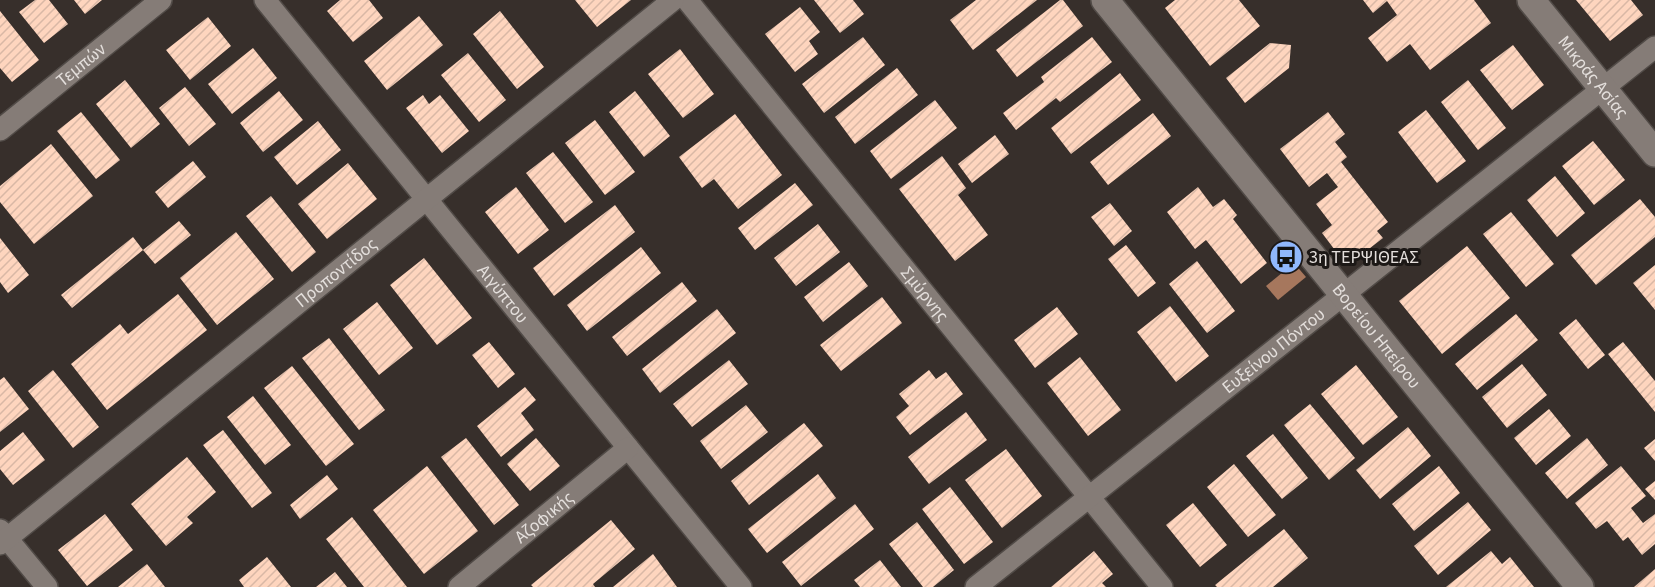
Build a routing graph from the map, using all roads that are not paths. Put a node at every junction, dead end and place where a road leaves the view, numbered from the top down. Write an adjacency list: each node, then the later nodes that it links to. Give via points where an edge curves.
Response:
1 (162, 0): 9 (street, Τεμπών)
2 (265, 0): 11 (street, Αιγύπτου)
3 (673, 0): 11 (street, Προποντίδος)
4 (687, 0): 14 (street, Σμύρνης)
5 (1105, 0): 12 (street, Βορείου Ηπείρου)
6 (1531, 0): 8 (street, Μικράς Ασίας)
7 (1655, 47): 8 (street, Ευξείνου Πόντου)
8 (1603, 89): 10 (street, Μικράς Ασίας); 12 (street, Ευξείνου Πόντου)
9 (0, 130)
10 (1655, 153)
11 (427, 200): 13 (street, Αιγύπτου); 15 (street, Προποντίδος)
12 (1342, 293): 14 (street, Ευξείνου Πόντου); 21 (street, Βορείου Ηπείρου)
13 (628, 448): 17 (street, Αζοφικής); 18 (street, Αιγύπτου)
14 (1088, 496): 19 (street, Ευξείνου Πόντου); 20 (street, Σμύρνης)
15 (2, 538): 16 (street)
16 (47, 587)
17 (459, 587)
18 (741, 587)
19 (976, 587)
20 (1162, 587)
21 (1580, 587)

